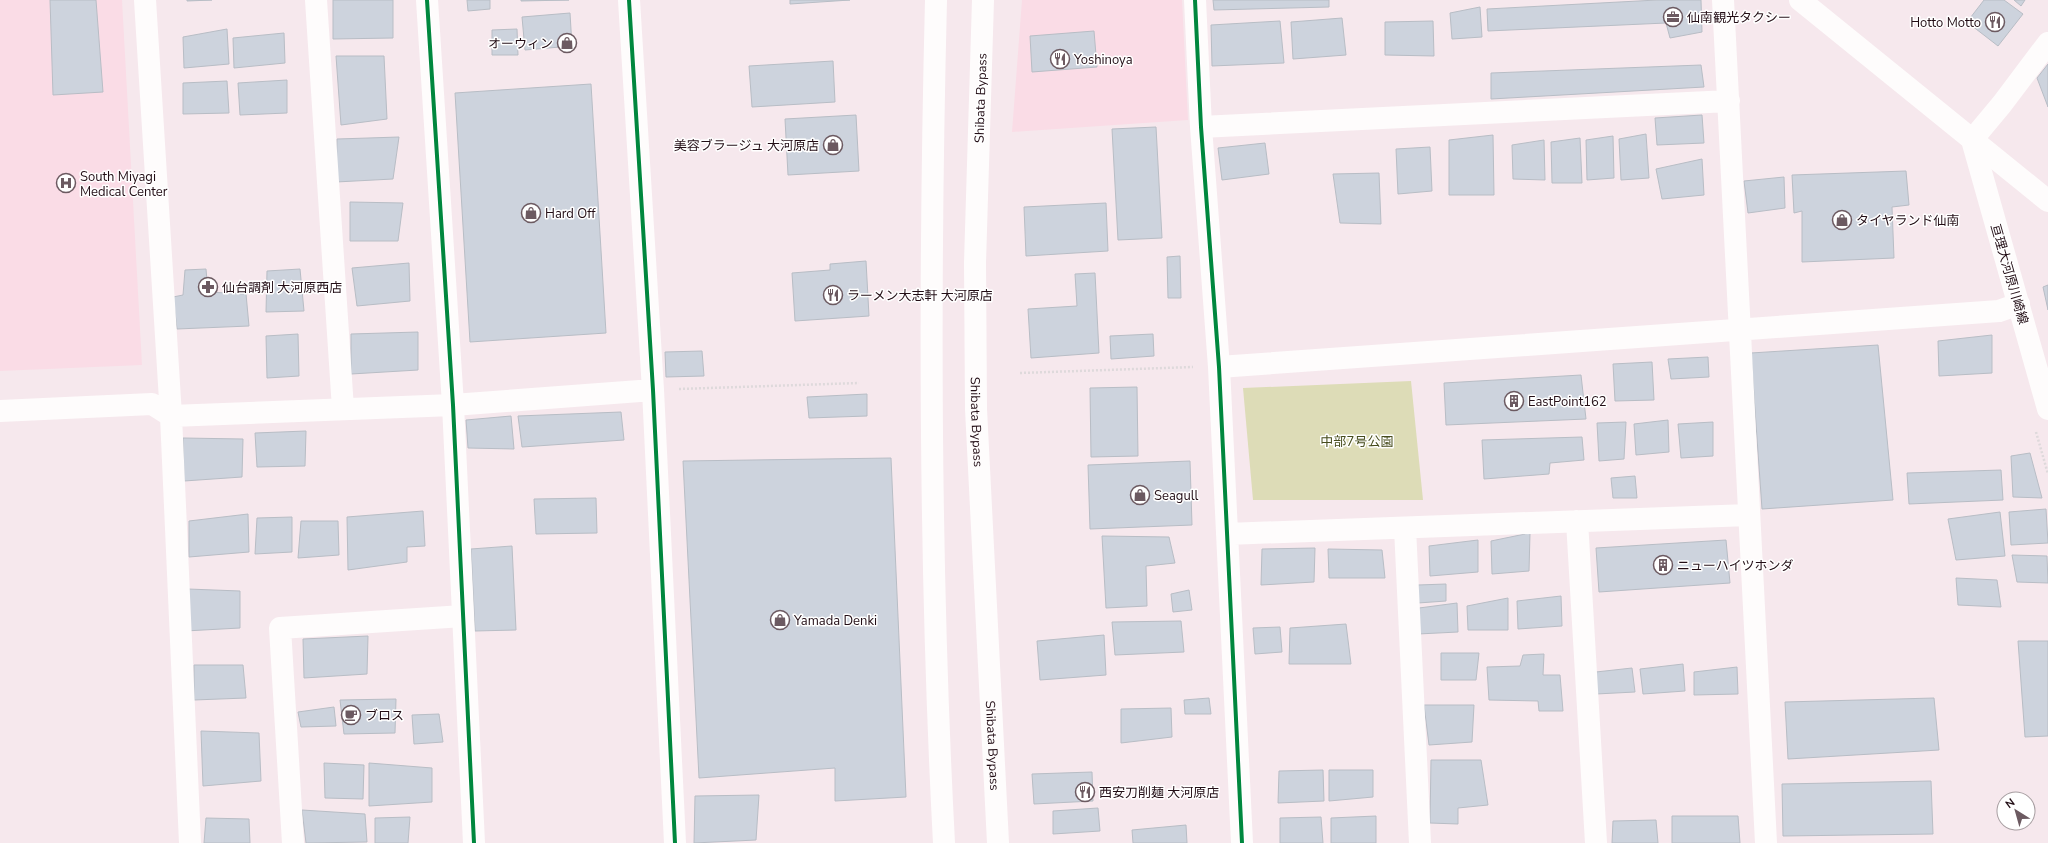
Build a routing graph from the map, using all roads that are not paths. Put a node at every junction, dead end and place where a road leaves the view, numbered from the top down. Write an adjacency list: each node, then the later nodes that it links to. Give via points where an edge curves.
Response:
1 (145, 0): 23 (main road)
2 (316, 0): 20 (main road)
3 (426, 0): 19 (main road)
4 (629, 0): 18 (main road)
5 (936, 0): 33 (main road, via 931,187 931,394)
6 (984, 0): 34 (main road, Shibata Bypass, via 975,264 976,409)
7 (1195, 0): 12 (main road)
8 (1723, 0): 11 (main road)
9 (1800, 0): 13 (main road)
10 (2048, 43): 13 (main road)
11 (1729, 101): 12 (main road); 16 (main road)
12 (1201, 128): 17 (main road)
13 (1972, 140): 14 (main road); 15 (main road, 亘理大河原川崎線)
14 (2048, 201)
15 (2019, 304): 16 (main road, via 1998,311); 21 (main road, 亘理大河原川崎線)
16 (1740, 329): 17 (main road); 24 (main road)
17 (1219, 367): 27 (main road)
18 (653, 390): 19 (main road); 32 (main road)
19 (453, 405): 20 (main road); 28 (main road)
20 (343, 409): 23 (main road)
21 (2048, 409)
22 (0, 411): 23 (main road, via 152,404)
23 (171, 416): 29 (main road)
24 (1750, 515): 25 (main road); 38 (main road)
25 (1577, 521): 26 (main road); 37 (main road)
26 (1405, 528): 27 (main road); 36 (main road)
27 (1227, 534): 35 (main road)
28 (463, 616): 30 (main road, via 280,628); 31 (main road)
29 (190, 843)
30 (293, 843)
31 (474, 843)
32 (675, 843)
33 (944, 843)
34 (998, 843)
35 (1242, 843)
36 (1420, 843)
37 (1596, 843)
38 (1766, 843)

